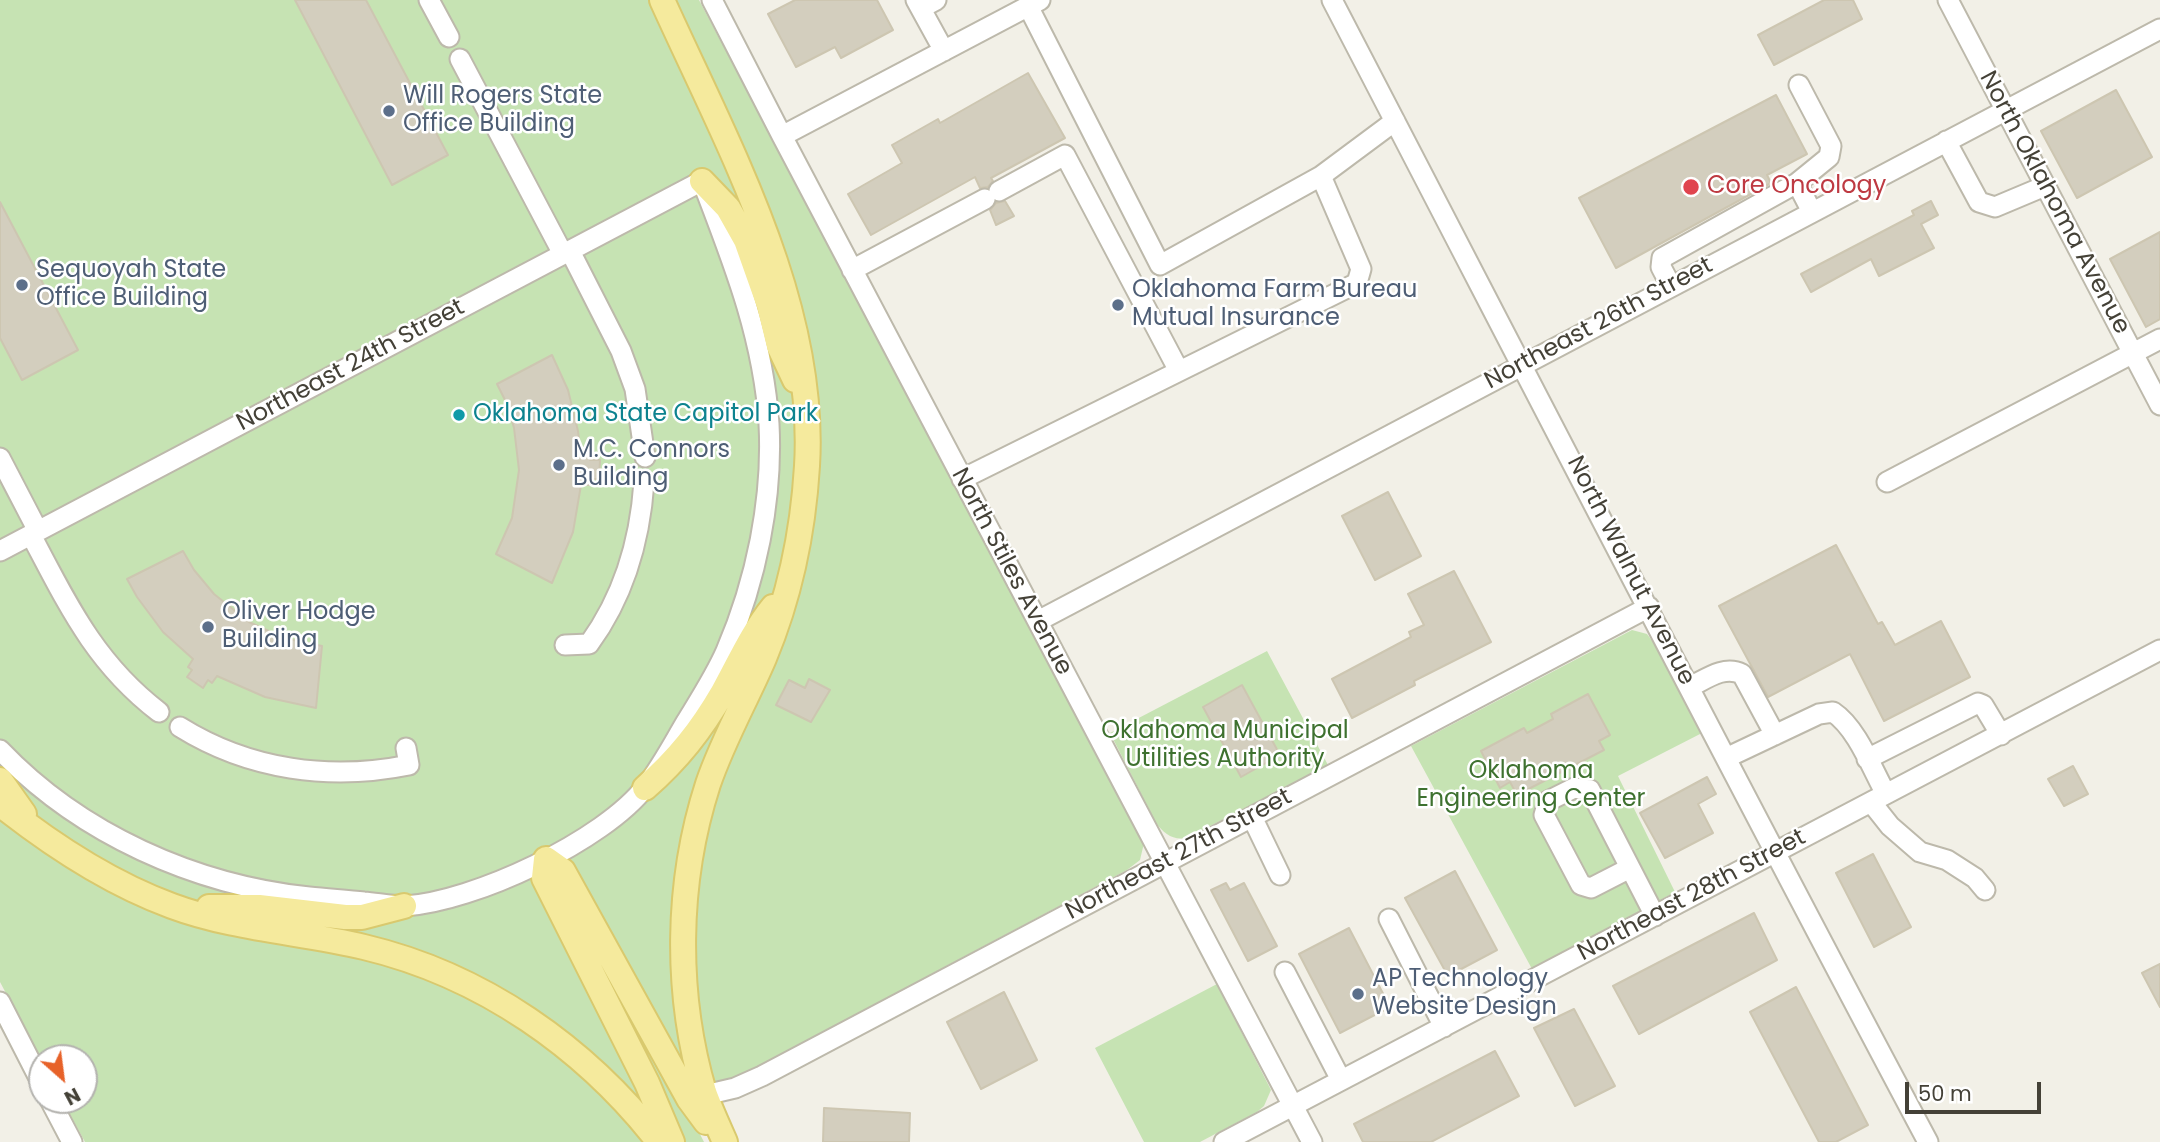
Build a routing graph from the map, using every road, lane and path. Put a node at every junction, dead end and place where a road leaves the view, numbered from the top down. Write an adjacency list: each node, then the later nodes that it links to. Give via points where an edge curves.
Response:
1 (429, 0): 9 (street)
2 (662, 0): 31 (main road, via 747,188 779,272 797,338)
3 (712, 0): 15 (street, North Stiles Avenue)
4 (1332, 0): 14 (street, North Walnut Avenue)
5 (1948, 0): 13 (street, North Oklahoma Avenue)
6 (924, 3): 10 (street)
7 (1034, 3): 10 (street); 23 (street)
8 (2160, 29): 13 (street, Northeast 26th Street)
9 (449, 37)
10 (944, 51): 15 (street)
11 (460, 59): 22 (street)
12 (1799, 85): 19 (street, via 1831,146 1829,157)
13 (2005, 110): 16 (street, Northeast 26th Street); 20 (street, North Oklahoma Avenue)
14 (1395, 121): 17 (street); 29 (street, North Walnut Avenue)
15 (782, 136): 24 (street, North Stiles Avenue)
16 (1946, 141): 20 (street, via 1979,202 1995,207); 21 (street, Northeast 26th Street)
17 (1321, 176): 23 (street); 30 (street, via 1361,269 1357,283)
18 (702, 181): 22 (street, Northeast 24th Street); 31 (main road, via 728,208 746,240 779,346); 55 (street, via 752,318 765,385 769,464 753,572 726,651)
19 (1797, 183): 21 (street); 26 (street, via 1662,258 1661,267)
20 (2045, 186): 28 (street, North Oklahoma Avenue)
21 (1812, 212): 26 (street, Northeast 26th Street)
22 (566, 252): 33 (street, via 626,364 635,389); 38 (street, Northeast 24th Street)
23 (1160, 265): 25 (street)
24 (852, 270): 25 (street, via 1065,155); 35 (street, North Stiles Avenue)
25 (1130, 280): 30 (street)
26 (1671, 286): 29 (street, Northeast 26th Street)
27 (2160, 339): 28 (street)
28 (2133, 354): 32 (street, North Oklahoma Avenue); 37 (street)
29 (1522, 365): 41 (street, North Walnut Avenue); 42 (street, Northeast 26th Street)
30 (1179, 371): 35 (street)
31 (806, 401): 40 (main road, via 801,533)
32 (2160, 405)
33 (645, 457)
34 (0, 458): 38 (street)
35 (962, 479): 42 (street, North Stiles Avenue)
36 (644, 482): 43 (street, via 637,538 616,599 589,644)
37 (1887, 482)
38 (35, 533): 39 (street, Northeast 24th Street); 46 (street, via 75,617 96,649 119,677)
39 (0, 551)
40 (790, 586): 55 (main road, via 763,619 702,726 675,761); 75 (main road, via 708,785 689,869 684,906 686,1011)
41 (1649, 607): 45 (street, North Walnut Avenue); 58 (street, Northeast 27th Street)
42 (1038, 621): 62 (street, North Stiles Avenue)
43 (565, 645)
44 (2160, 650): 49 (street, Northeast 28th Street)
45 (1690, 687): 48 (street, via 1724,671 1742,674); 52 (street, North Walnut Avenue)
46 (159, 712)
47 (180, 727): 50 (street, via 254,761 325,772 356,773 409,765)
48 (1776, 735): 52 (street); 53 (street, via 1833,712 1846,723)
49 (2001, 735): 53 (street, via 1978,703); 56 (street, Northeast 28th Street)
50 (406, 748)
51 (0, 750): 66 (street, via 79,815 122,841 179,866 227,883 284,894)
52 (1726, 758): 60 (street, North Walnut Avenue)
53 (1867, 759): 56 (street)
54 (0, 780): 59 (main road)
55 (645, 788): 61 (street, via 613,817)
56 (1878, 798): 60 (street, Northeast 28th Street); 65 (street, via 1890,826 1920,852 1947,860 1975,878)
57 (0, 804): 59 (main road)
58 (1252, 817): 62 (street, Northeast 27th Street); 64 (street)
59 (39, 835): 67 (main road, via 90,868)
60 (1774, 852): 68 (street, Northeast 28th Street); 84 (street, North Walnut Avenue)
61 (545, 859): 66 (street, via 475,890); 80 (main road, via 544,878); 81 (main road, via 563,870 689,1099)
62 (1164, 863): 75 (street, Northeast 27th Street, via 762,1076); 76 (street, North Stiles Avenue)
63 (1630, 868): 63 (street, via 1590,790 1574,788 1548,801 1544,815 1581,885 1591,888); 68 (street)
64 (1280, 875)
65 (1984, 890)
66 (404, 906): 67 (main road, via 362,917 259,907)
67 (173, 907): 79 (main road, via 259,929 365,947 447,974 560,1041 611,1086)
68 (1655, 916): 72 (street, Northeast 28th Street)
69 (1389, 919): 72 (street)
70 (1285, 972): 74 (street)
71 (0, 1002): 73 (street)
72 (1444, 1027): 74 (street, Northeast 28th Street)
73 (28, 1057)
74 (1341, 1080): 76 (street, Northeast 28th Street)
75 (705, 1095): 81 (main road)
76 (1292, 1105): 82 (street, Northeast 28th Street); 83 (street, North Stiles Avenue)
77 (55, 1114): 78 (street)
78 (65, 1140)
79 (659, 1142)
80 (672, 1142)
81 (723, 1142)
82 (1224, 1142)
83 (1312, 1142)
84 (1928, 1142)

